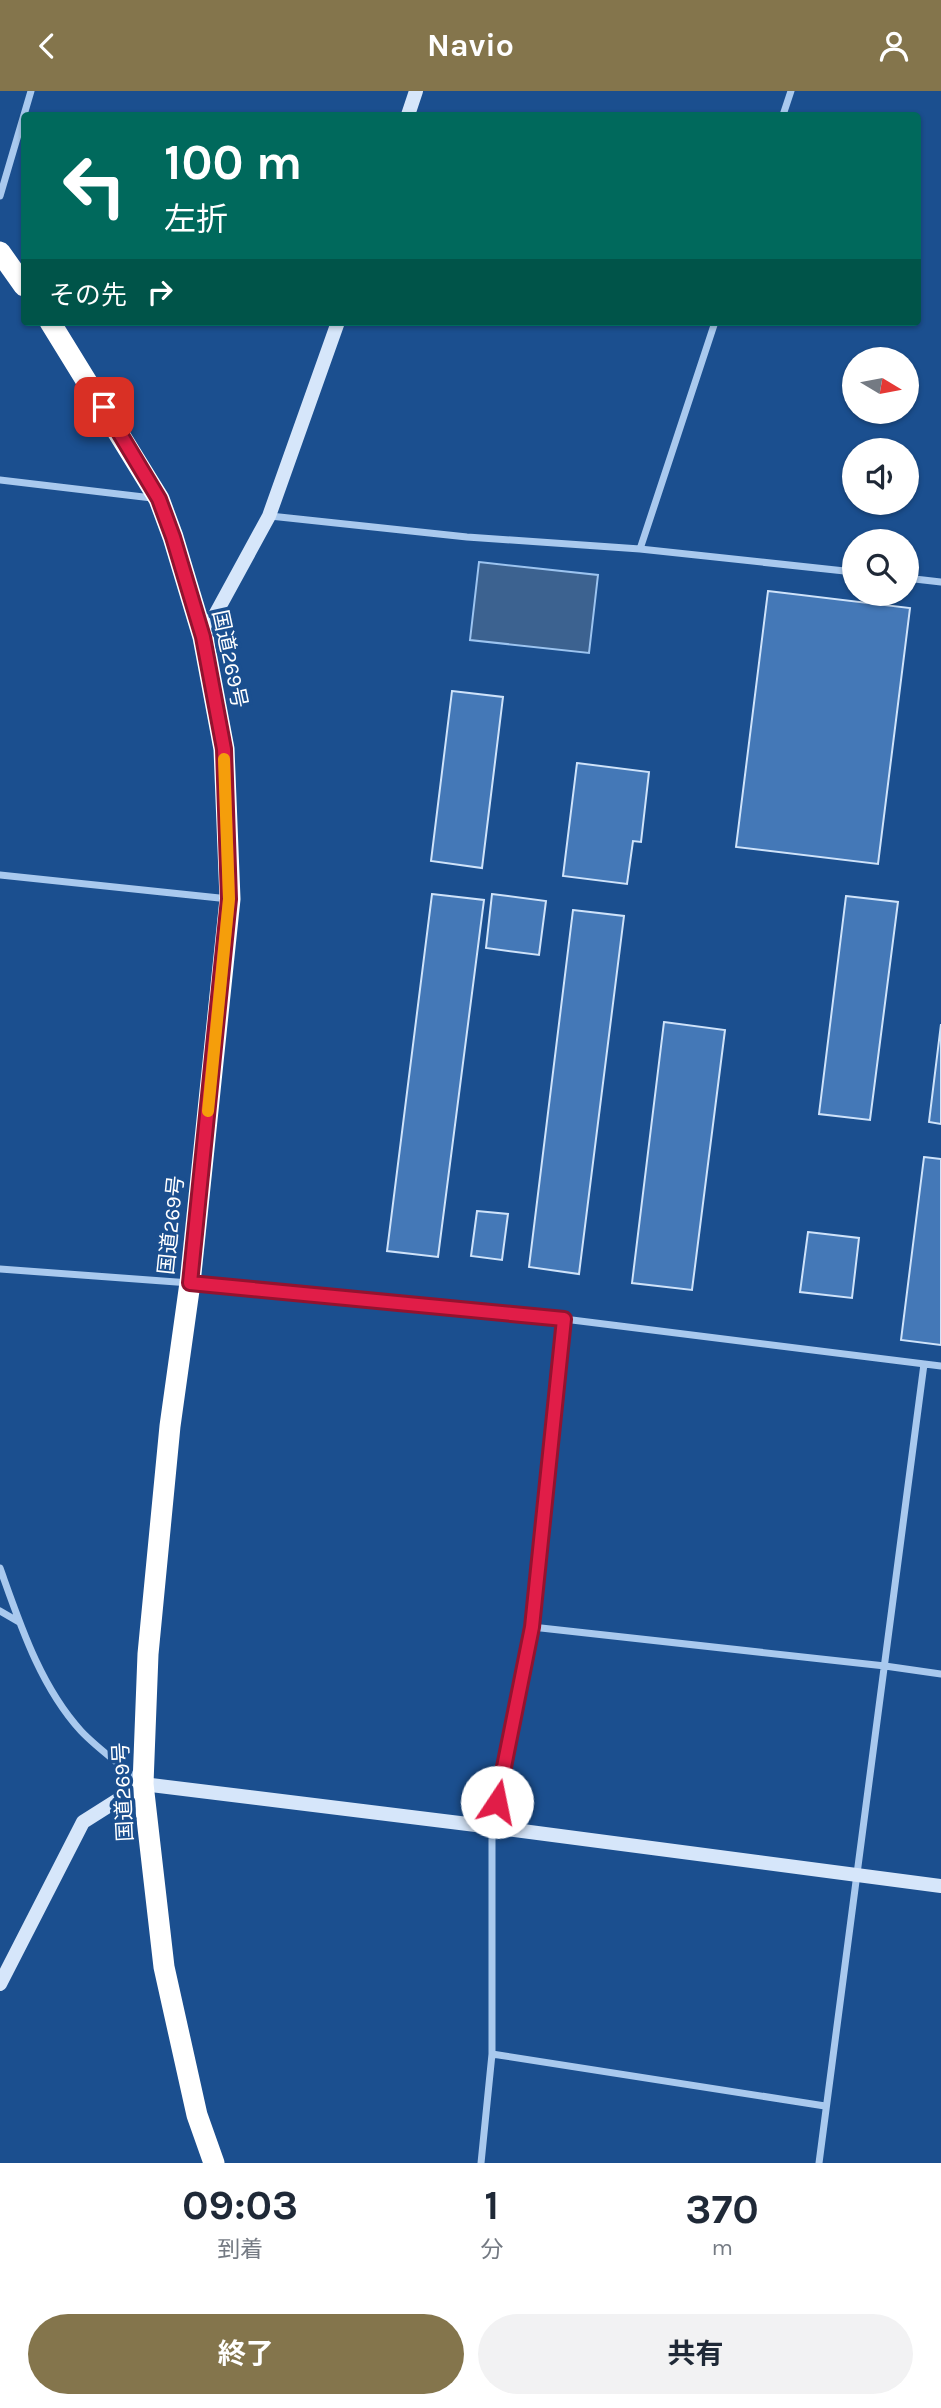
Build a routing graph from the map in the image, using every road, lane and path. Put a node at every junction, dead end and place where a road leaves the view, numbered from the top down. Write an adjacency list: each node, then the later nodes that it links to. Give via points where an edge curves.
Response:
1 (31, 91): 4 (street)
2 (416, 91): 5 (street)
3 (792, 91): 6 (street)
4 (25, 112)
5 (409, 112)
6 (784, 112)
7 (21, 125): 8 (street)
8 (0, 196)
9 (0, 252): 10 (highway)
10 (21, 282)
11 (52, 326): 15 (highway, 国道269号)
12 (337, 326): 16 (street)
13 (714, 326): 17 (street)
14 (0, 480): 15 (street)
15 (159, 499): 21 (highway, 国道269号)
16 (270, 516): 17 (street); 21 (street)
17 (640, 549): 18 (street)
18 (842, 571)
19 (919, 579): 20 (street)
20 (941, 582)
21 (203, 637): 23 (highway, 国道269号, via 224,749)
22 (0, 875): 23 (street)
23 (229, 899): 25 (highway, 国道269号)
24 (0, 1269): 25 (street)
25 (190, 1283): 26 (street); 35 (highway, 国道269号, via 170,1426 148,1654)
26 (564, 1319): 27 (street); 32 (street)
27 (924, 1364): 28 (street); 33 (street)
28 (941, 1366)
29 (0, 1568): 31 (street)
30 (0, 1611): 31 (street)
31 (20, 1622): 35 (street, via 51,1690 81,1730)
32 (532, 1627): 33 (street); 36 (street)
33 (885, 1666): 34 (street); 37 (street)
34 (941, 1674)
35 (143, 1784): 36 (street); 39 (street, via 83,1822); 42 (highway, 国道269号, via 164,1967 197,2115)
36 (492, 1827): 37 (street); 40 (street)
37 (857, 1876): 38 (street); 41 (street)
38 (941, 1887)
39 (0, 1984)
40 (492, 2055): 41 (street); 43 (street)
41 (825, 2106): 44 (street)
42 (214, 2163)
43 (481, 2163)
44 (819, 2163)

